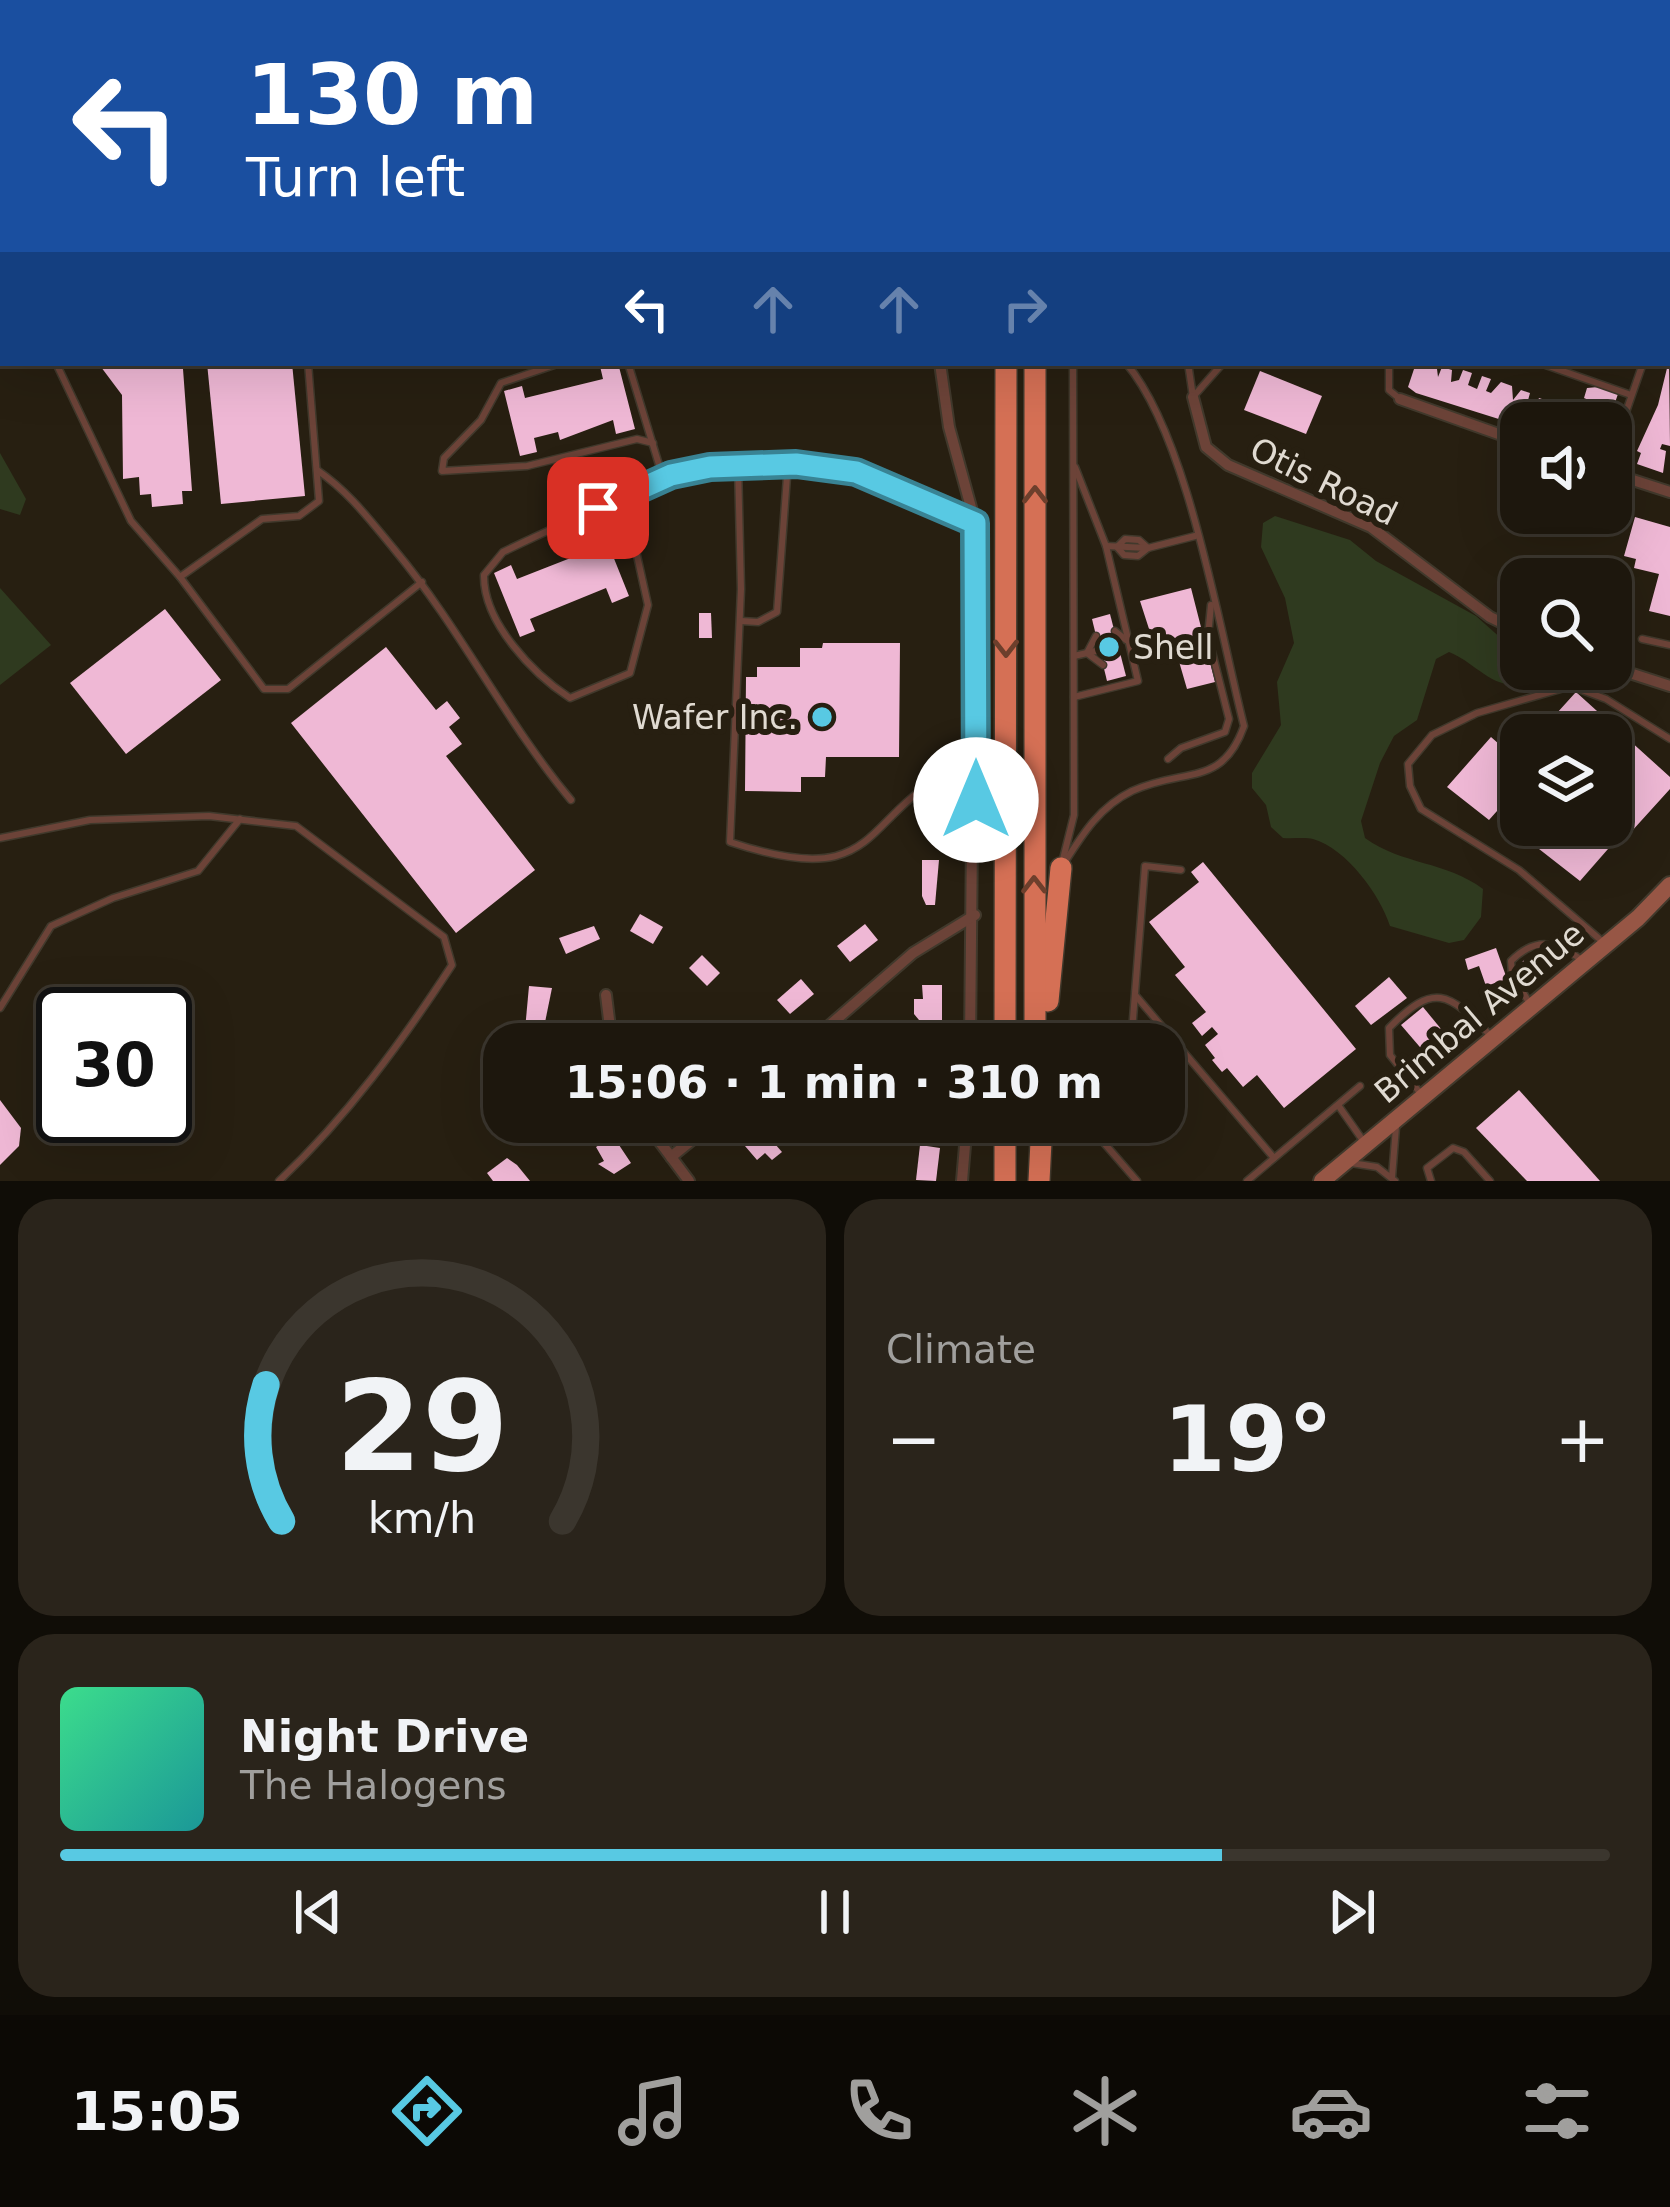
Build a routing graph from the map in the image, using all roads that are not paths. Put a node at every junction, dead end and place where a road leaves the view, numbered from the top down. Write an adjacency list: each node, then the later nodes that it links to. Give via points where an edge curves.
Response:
1 (57, 366): 32 (lane, via 131,521)
2 (308, 366): 24 (lane)
3 (551, 366): 20 (lane, via 500,383 442,471 527,466)
4 (629, 366): 20 (lane)
5 (940, 366): 29 (street)
6 (1006, 366): 70 (highway, one-way to 70)
7 (1035, 366): 71 (highway, one-way to 7)
8 (1073, 366): 22 (lane)
9 (1129, 366): 30 (lane, via 1163,422)
10 (1188, 366): 16 (lane)
11 (1220, 366): 16 (lane)
12 (1389, 366): 17 (lane, via 1389,391)
13 (1556, 366): 15 (lane)
14 (1641, 366): 15 (lane)
15 (1631, 395): 18 (lane)
16 (1193, 398): 36 (street, Otis Road, via 1206,447 1228,465 1371,527)
17 (1400, 400): 19 (street)
18 (1629, 402)
19 (1500, 435)
20 (653, 442): 25 (lane)
21 (788, 464): 23 (lane); 29 (lane, via 856,472); 35 (lane, via 777,612)
22 (1073, 464): 31 (lane); 45 (lane)
23 (738, 465): 25 (lane); 35 (lane)
24 (317, 470): 32 (lane, via 319,501 299,516 262,519); 33 (lane, via 346,489)
25 (663, 478): 28 (lane)
26 (1632, 479): 27 (street)
27 (1670, 492)
28 (624, 497): 28 (lane, via 503,552 484,575 514,645 570,698 630,673 648,605)
29 (975, 523): 53 (street)
30 (1195, 536): 31 (lane, via 1138,556); 34 (lane)
31 (1106, 546): 40 (lane)
32 (180, 577): 33 (lane, via 264,689 288,688)
33 (422, 582): 54 (lane)
34 (1212, 601): 52 (lane, via 1208,636 1229,719 1215,739); 57 (lane, via 1244,726 1233,758 1129,793 1095,816)
35 (740, 621): 53 (lane, via 730,842 794,859 839,857 892,822 941,774)
36 (1500, 622)
37 (1114, 631): 40 (lane)
38 (1096, 637): 44 (lane)
39 (1642, 640): 42 (lane)
40 (1129, 642): 41 (lane); 46 (lane); 50 (lane, via 1138,681)
41 (1118, 645)
42 (1670, 645)
43 (1100, 650): 44 (lane)
44 (1087, 653): 45 (lane); 47 (lane)
45 (1074, 656): 50 (lane)
46 (1122, 660)
47 (1103, 665)
48 (1632, 674): 49 (street)
49 (1670, 686)
50 (1074, 697): 57 (lane, via 1074,815)
51 (1670, 739): 61 (lane, via 1571,686 1477,713 1432,735 1408,764 1421,809 1519,870)
52 (1168, 759)
53 (976, 762): 60 (street)
54 (571, 800)
55 (241, 818): 56 (lane, via 90,820); 66 (lane, via 198,871 51,926); 91 (lane, via 296,826 445,937 452,965 359,1096)
56 (0, 838)
57 (1061, 868): 72 (highway)
58 (1181, 870): 64 (lane, via 1145,866)
59 (1670, 884): 61 (main road, Brimbal Avenue)
60 (975, 916): 68 (street, via 914,953); 69 (street)
61 (1606, 944): 62 (main road, Brimbal Avenue)
62 (1585, 962): 65 (main road, Brimbal Avenue); 65 (lane, via 1561,945 1523,949 1511,961 1512,974)
63 (606, 995): 67 (street)
64 (1136, 995): 73 (lane); 88 (lane)
65 (1533, 1007): 74 (main road, Brimbal Avenue)
66 (0, 1008)
67 (609, 1023)
68 (832, 1023)
69 (971, 1023)
70 (1005, 1023)
71 (1035, 1023)
72 (1048, 1023)
73 (1134, 1023)
74 (1492, 1037): 76 (main road, Brimbal Avenue); 76 (lane, via 1459,1003 1434,995 1414,1002 1389,1028 1390,1055)
75 (1360, 1086): 77 (lane)
76 (1423, 1096): 78 (main road, Brimbal Avenue)
77 (1337, 1105): 86 (lane); 88 (lane)
78 (1398, 1118): 86 (main road, Brimbal Avenue); 90 (lane)
79 (661, 1143): 87 (street)
80 (688, 1143): 87 (street)
81 (965, 1143): 93 (street)
82 (1000, 1143): 94 (highway)
83 (1005, 1143): 95 (highway)
84 (1038, 1143): 96 (highway)
85 (1104, 1143): 97 (lane)
86 (1366, 1145): 89 (main road, Brimbal Avenue)
87 (671, 1157): 92 (street)
88 (1274, 1158): 98 (lane)
89 (1344, 1163): 90 (lane, via 1363,1162); 99 (main road, Brimbal Avenue)
90 (1394, 1179)
91 (279, 1181)
92 (689, 1181)
93 (962, 1181)
94 (990, 1181)
95 (1005, 1181)
96 (1037, 1181)
97 (1137, 1181)
98 (1247, 1181)
99 (1322, 1181)
100 (1431, 1181): 101 (lane, via 1427,1168 1453,1148)
101 (1490, 1181)

